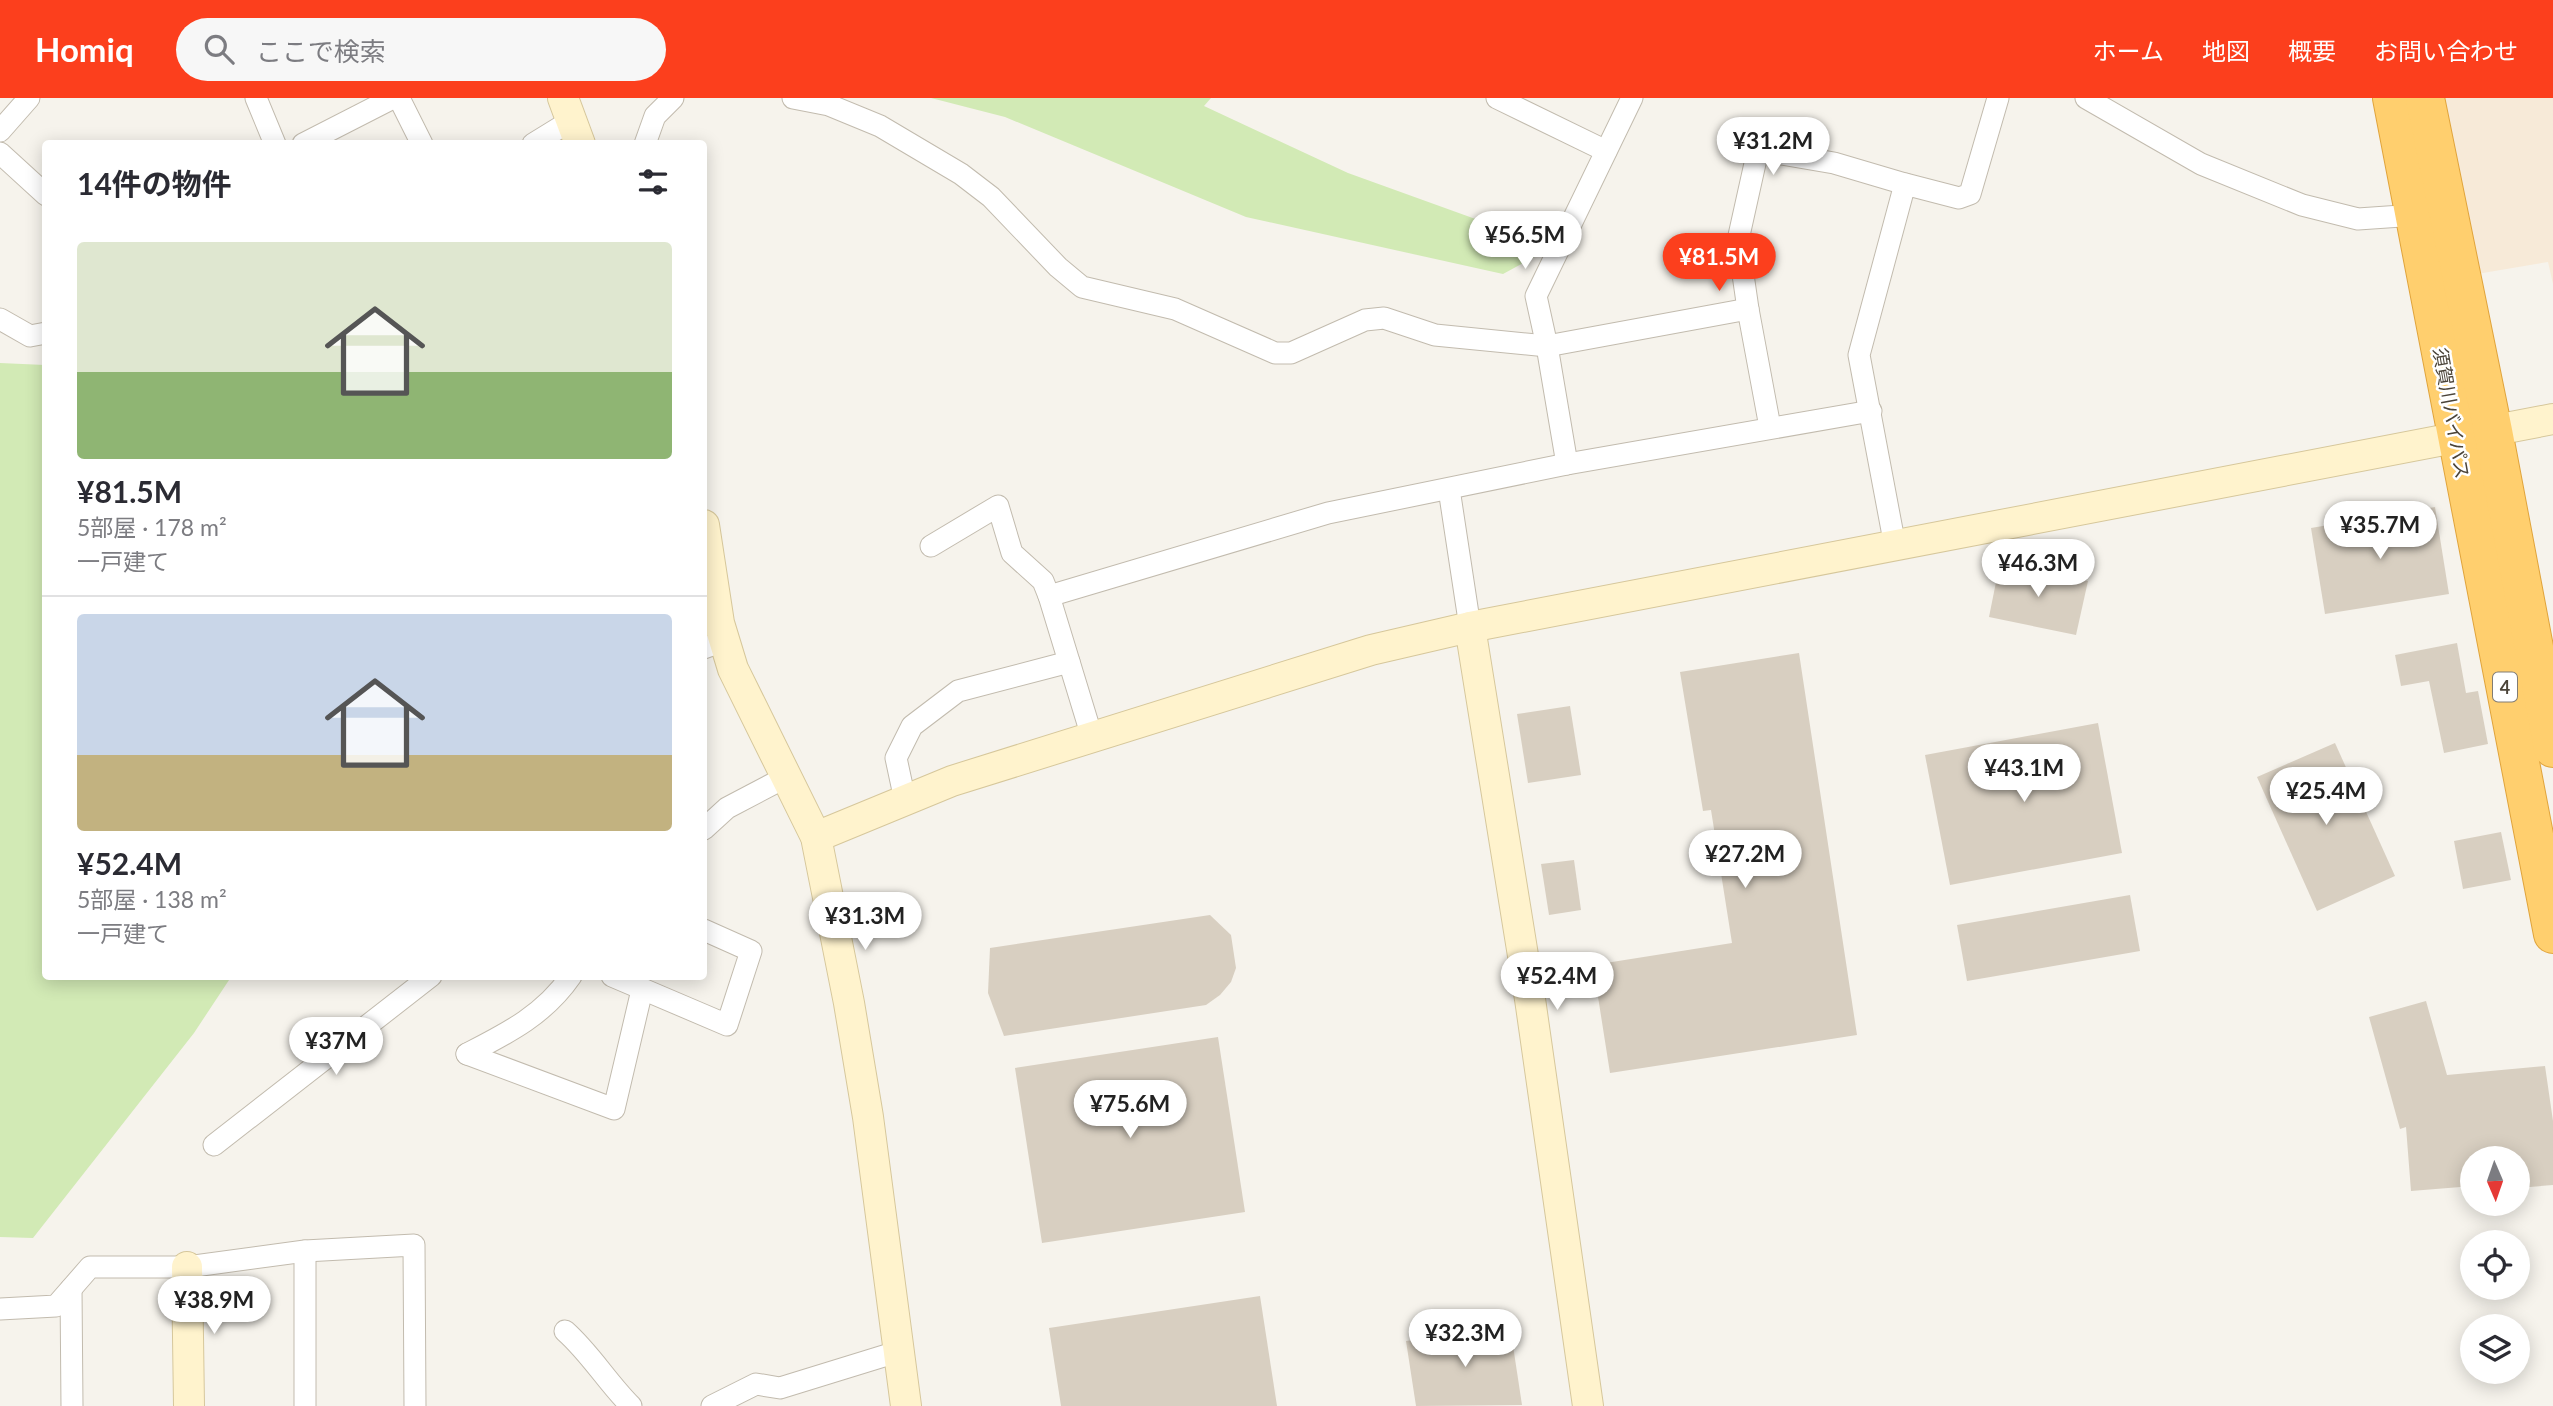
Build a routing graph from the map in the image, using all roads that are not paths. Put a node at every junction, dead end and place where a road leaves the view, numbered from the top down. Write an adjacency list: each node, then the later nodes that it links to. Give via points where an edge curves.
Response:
1 (29, 98): 14 (street)
2 (256, 98): 15 (street)
3 (393, 98): 16 (street)
4 (399, 98): 17 (street)
5 (673, 98): 19 (street, via 655,116)
6 (793, 98): 28 (street, via 829,105 880,126 961,174 1082,286 1175,309 1275,352 1291,353 1365,320 1384,318 1435,335)
7 (1497, 98): 20 (street)
8 (1632, 98): 20 (street)
9 (1998, 98): 22 (street, via 1970,194 1959,198)
10 (2086, 98): 24 (street, via 2201,164 2302,205 2358,219)
11 (2392, 98): 24 (highway, 須賀川バイパス / 4)
12 (2425, 98): 32 (highway, 須賀川バイパス / 4)
13 (572, 120): 18 (street)
14 (0, 131)
15 (273, 140)
16 (311, 140)
17 (420, 140)
18 (540, 140)
19 (646, 140)
20 (1606, 150): 28 (street, via 1536,296)
21 (0, 153): 23 (street)
22 (1905, 184): 25 (street, via 1834,163 1758,150 1738,240); 29 (street, via 1859,355)
23 (42, 191)
24 (2416, 215): 33 (highway, 須賀川バイパス / 4)
25 (1748, 309): 28 (street); 31 (street)
26 (0, 318): 27 (street, via 30,336)
27 (42, 334)
28 (1547, 346): 34 (street)
29 (1871, 411): 31 (street); 37 (street)
30 (2553, 419): 32 (street)
31 (1770, 427): 34 (street)
32 (2493, 431): 33 (street); 44 (highway, 須賀川バイパス / 4)
33 (2456, 439): 37 (street); 50 (highway, 須賀川バイパス / 4)
34 (1567, 464): 35 (street)
35 (1449, 489): 39 (street, via 1328,513); 40 (street)
36 (931, 546): 39 (street, via 998,506 1012,553 1043,581)
37 (1895, 546): 40 (street)
38 (707, 565): 41 (street)
39 (1049, 596): 42 (street)
40 (1470, 627): 43 (street, via 1371,650); 69 (street, via 1530,999)
41 (713, 645): 45 (street, via 733,669)
42 (1069, 662): 43 (street); 46 (street, via 958,691 912,726 896,758)
43 (1091, 737): 46 (street)
44 (2553, 748)
45 (786, 777): 47 (street, via 727,808); 48 (street)
46 (905, 800): 48 (street)
47 (707, 826)
48 (816, 837): 61 (street, via 868,1116)
49 (707, 931): 54 (street, via 751,951 727,1025)
50 (2553, 934)
51 (426, 980): 55 (street)
52 (568, 980): 54 (street, via 556,998 531,1019 467,1054 614,1109)
53 (621, 980): 54 (street)
54 (642, 990)
55 (214, 1145)
56 (306, 1251): 57 (street); 64 (street); 65 (street, via 414,1245)
57 (187, 1267): 58 (street, via 90,1267); 63 (street)
58 (71, 1289): 59 (street, via 56,1306); 62 (street)
59 (0, 1308)
60 (565, 1331): 66 (street)
61 (900, 1351): 67 (street, via 780,1388 756,1384); 68 (street)
62 (72, 1406)
63 (189, 1406)
64 (305, 1406)
65 (415, 1406)
66 (631, 1406)
67 (712, 1406)
68 (906, 1406)
69 (1588, 1406)

